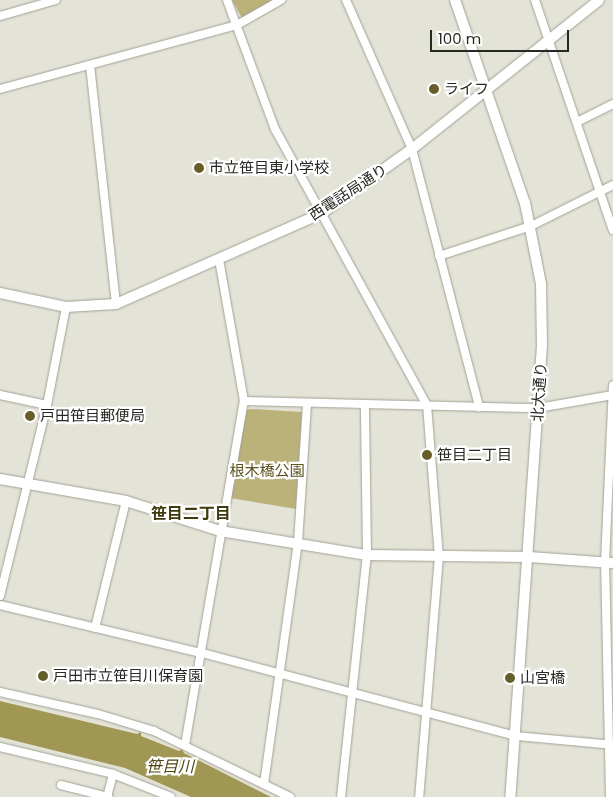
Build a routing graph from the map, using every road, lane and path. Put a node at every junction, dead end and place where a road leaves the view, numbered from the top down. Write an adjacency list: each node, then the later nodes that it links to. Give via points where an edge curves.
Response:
1 (56, 0): 8 (street)
2 (227, 0): 9 (street)
3 (281, 0): 9 (street)
4 (346, 0): 16 (street)
5 (455, 0): 13 (street, 北大通り)
6 (535, 0): 10 (street)
7 (599, 0): 10 (street, 西電話局通り)
8 (0, 16)
9 (237, 25): 11 (street); 19 (street, via 275,129)
10 (549, 40): 13 (street, 西電話局通り); 15 (street)
11 (90, 65): 12 (street); 25 (street)
12 (0, 89)
13 (486, 90): 16 (street, 西電話局通り); 20 (street, 北大通り)
14 (613, 104): 15 (street)
15 (577, 122): 18 (street)
16 (412, 149): 19 (street, 西電話局通り); 22 (street)
17 (613, 185): 18 (street)
18 (601, 191): 20 (street); 21 (street)
19 (322, 213): 23 (street, 西電話局通り); 34 (street)
20 (531, 226): 22 (street); 36 (street, 北大通り, via 543,315)
21 (613, 230)
22 (439, 256): 35 (street)
23 (220, 259): 25 (street, 西電話局通り); 30 (street)
24 (0, 293): 26 (street, 西電話局通り)
25 (116, 304): 26 (street, 西電話局通り)
26 (66, 307): 32 (street)
27 (613, 385): 29 (street)
28 (0, 395): 32 (street)
29 (613, 395): 36 (street); 45 (street)
30 (244, 401): 31 (street); 40 (street)
31 (307, 403): 33 (street); 41 (street)
32 (47, 405): 38 (street)
33 (365, 405): 34 (street); 42 (street)
34 (427, 405): 35 (street); 43 (street)
35 (479, 407): 36 (street)
36 (538, 408): 44 (street, 北大通り)
37 (0, 479): 38 (street)
38 (28, 484): 39 (street); 46 (street)
39 (126, 501): 40 (street); 48 (street)
40 (220, 531): 41 (street); 49 (street)
41 (298, 543): 42 (street); 50 (street)
42 (367, 555): 43 (street); 52 (street)
43 (439, 556): 44 (street); 53 (street)
44 (529, 556): 45 (street); 54 (street, 北大通り)
45 (609, 563): 56 (street)
46 (0, 596)
47 (0, 605): 48 (street)
48 (95, 628): 49 (street)
49 (200, 653): 50 (street); 55 (street)
50 (280, 674): 52 (street); 59 (street)
51 (0, 692): 55 (street, via 98,714 154,731)
52 (352, 693): 53 (street); 64 (street)
53 (427, 713): 54 (street); 65 (street)
54 (516, 736): 56 (street); 66 (street, 北大通り)
55 (186, 745): 59 (street)
56 (611, 745): 67 (street)
57 (0, 747): 58 (street)
58 (114, 774): 61 (street); 62 (street)
59 (264, 784): 63 (street)
60 (61, 785): 61 (street)
61 (108, 797)
62 (171, 797)
63 (290, 797)
64 (341, 797)
65 (419, 797)
66 (510, 797)
67 (610, 797)

